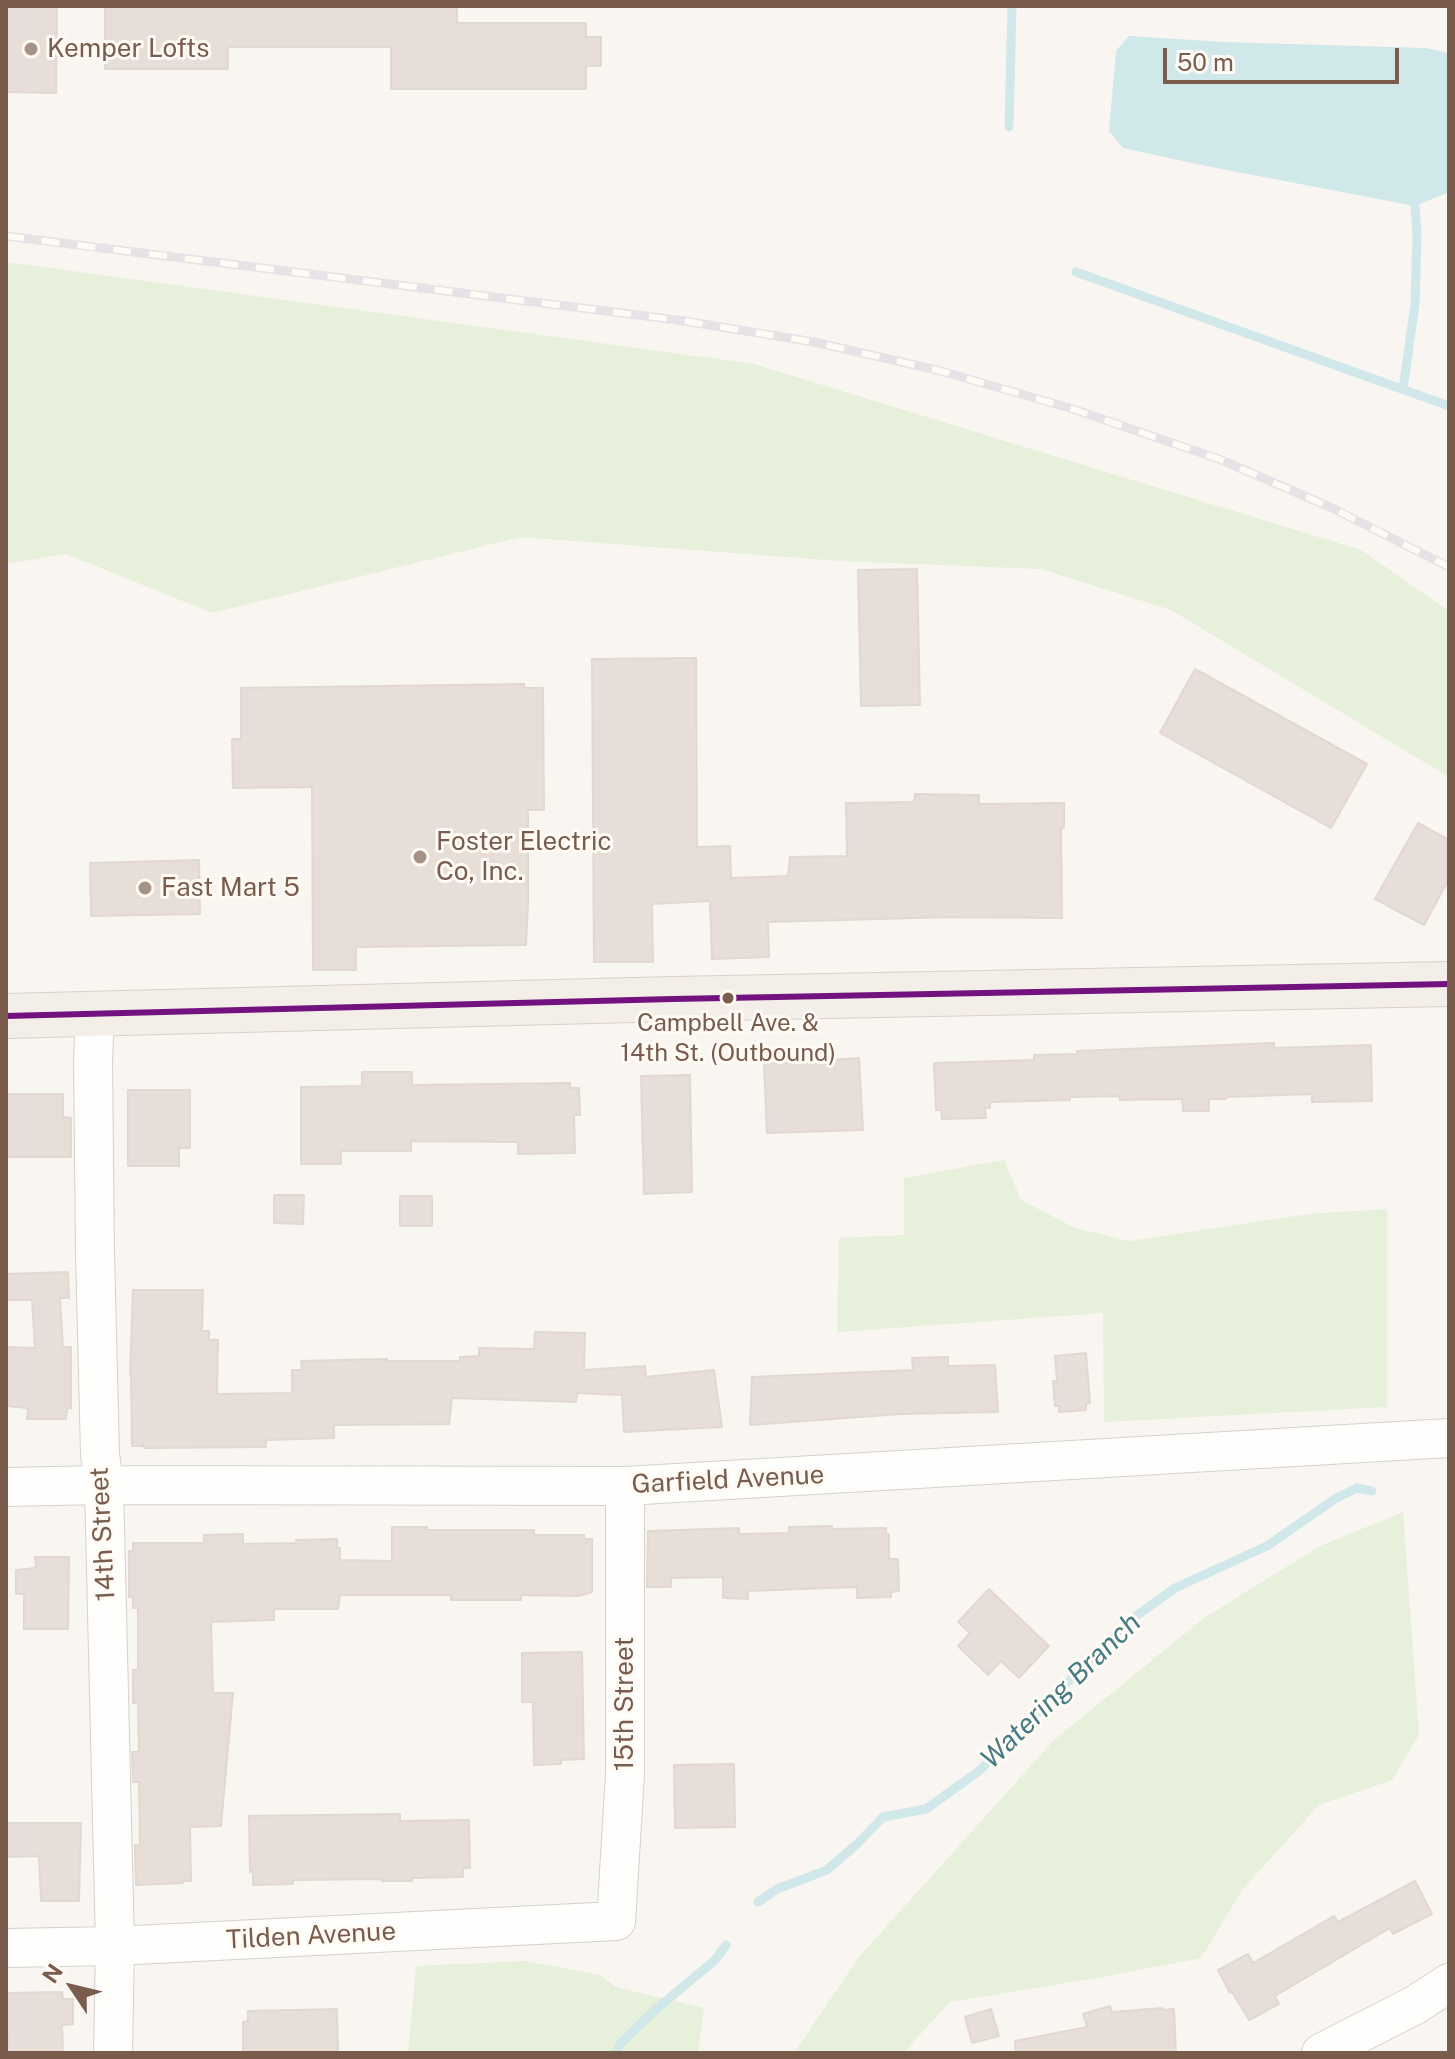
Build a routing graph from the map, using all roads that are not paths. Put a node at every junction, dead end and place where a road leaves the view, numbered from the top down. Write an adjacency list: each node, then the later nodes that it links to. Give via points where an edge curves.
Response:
1 (1449, 984): 2 (main road)
2 (95, 1015): 3 (main road); 5 (street, 14th Street, via 95,1253)
3 (6, 1016)
4 (1449, 1438): 6 (street, Garfield Avenue)
5 (104, 1485): 6 (street, Garfield Avenue); 7 (street, Garfield Avenue); 9 (street, 14th Street)
6 (625, 1486): 8 (street, 15th Street, via 625,1775)
7 (6, 1487)
8 (616, 1921): 9 (street, Tilden Avenue)
9 (115, 1946): 10 (street, Tilden Avenue); 12 (street, 14th Street)
10 (6, 1948)
11 (1449, 1983): 13 (street)
12 (113, 2053)
13 (1321, 2053)

